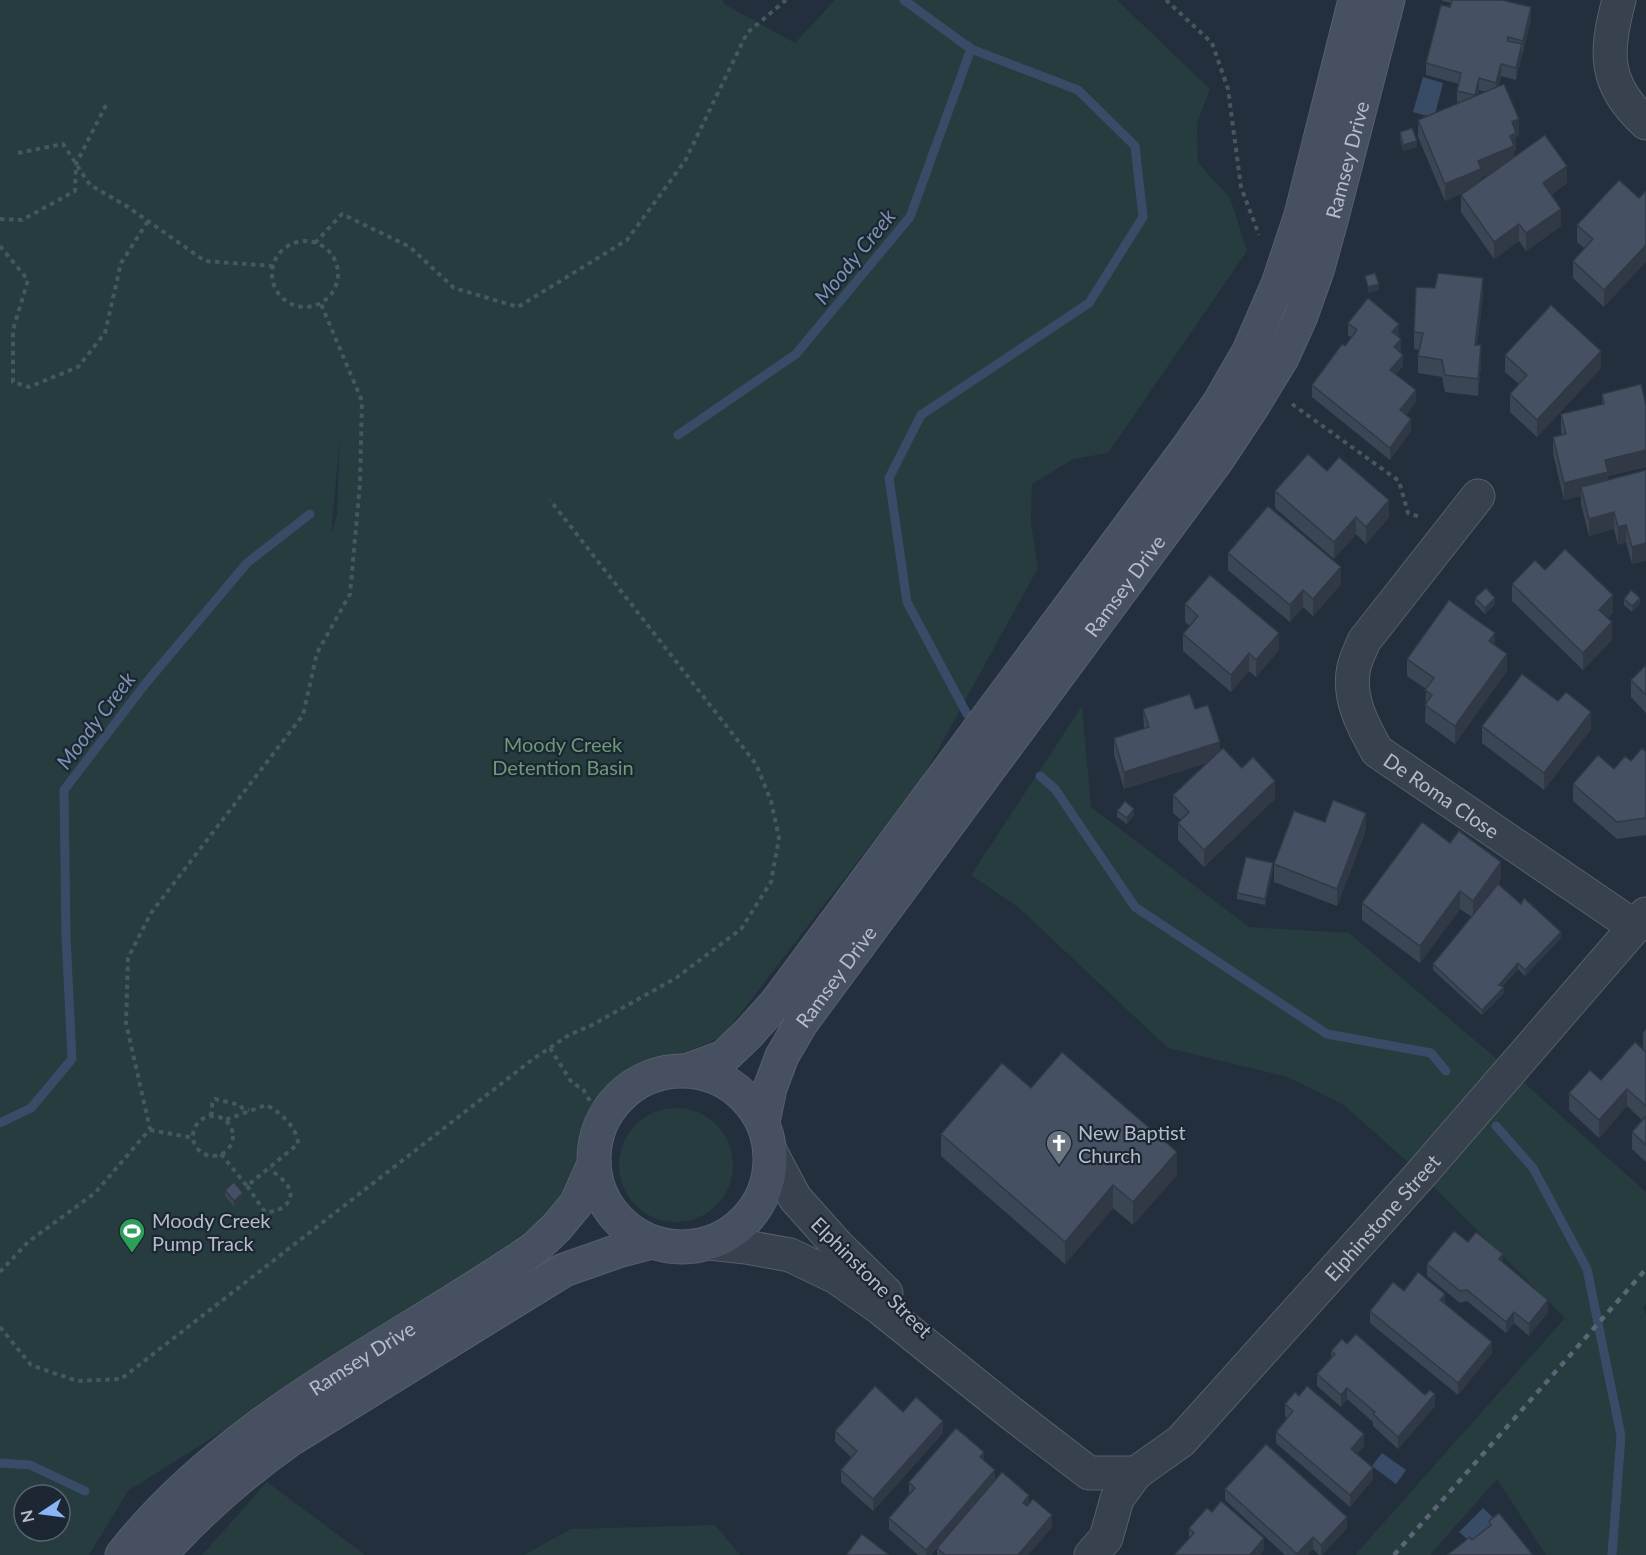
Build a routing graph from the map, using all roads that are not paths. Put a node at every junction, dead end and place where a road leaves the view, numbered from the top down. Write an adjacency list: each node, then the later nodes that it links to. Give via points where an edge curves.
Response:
1 (1355, 0): 7 (main road, Ramsey Drive, via 1301,215 1278,284 1249,351 1219,403 776,1003 724,1056)
2 (1388, 0): 8 (main road, Ramsey Drive, via 1317,271 1282,358 1216,460 801,1022 770,1088)
3 (1619, 0): 4 (street, via 1611,32 1611,73 1622,96)
4 (1646, 123)
5 (1478, 496): 6 (street, De Roma Close, via 1364,641 1353,668 1353,696 1362,725 1377,751)
6 (1640, 920): 14 (street, Elphinstone Street, via 1421,1174 1181,1441)
7 (689, 1070): 8 (main road, via 712,1075 733,1086 750,1102); 9 (main road, via 659,1072 632,1085 610,1106 597,1132)
8 (766, 1137): 11 (main road, via 768,1180 756,1207 736,1229); 12 (street, Elphinstone Street, via 795,1198)
9 (594, 1162): 10 (main road, via 599,1188 611,1212 630,1230); 16 (main road, Ramsey Drive, via 576,1204 535,1248 284,1408 229,1448 178,1494)
10 (652, 1242): 11 (main road, via 681,1248); 17 (main road, Ramsey Drive, via 564,1270 291,1439 215,1498)
11 (710, 1243): 12 (street, Elphinstone Street, via 790,1255 836,1277)
12 (987, 1394): 13 (street, Elphinstone Street)
13 (1089, 1473): 14 (street); 15 (street, Elphinstone Street)
14 (1136, 1473): 15 (street, Elphinstone Street, via 1117,1499)
15 (1112, 1517): 18 (street, Elphinstone Street, via 1106,1538)
16 (122, 1555)
17 (160, 1555)
18 (1091, 1555)

